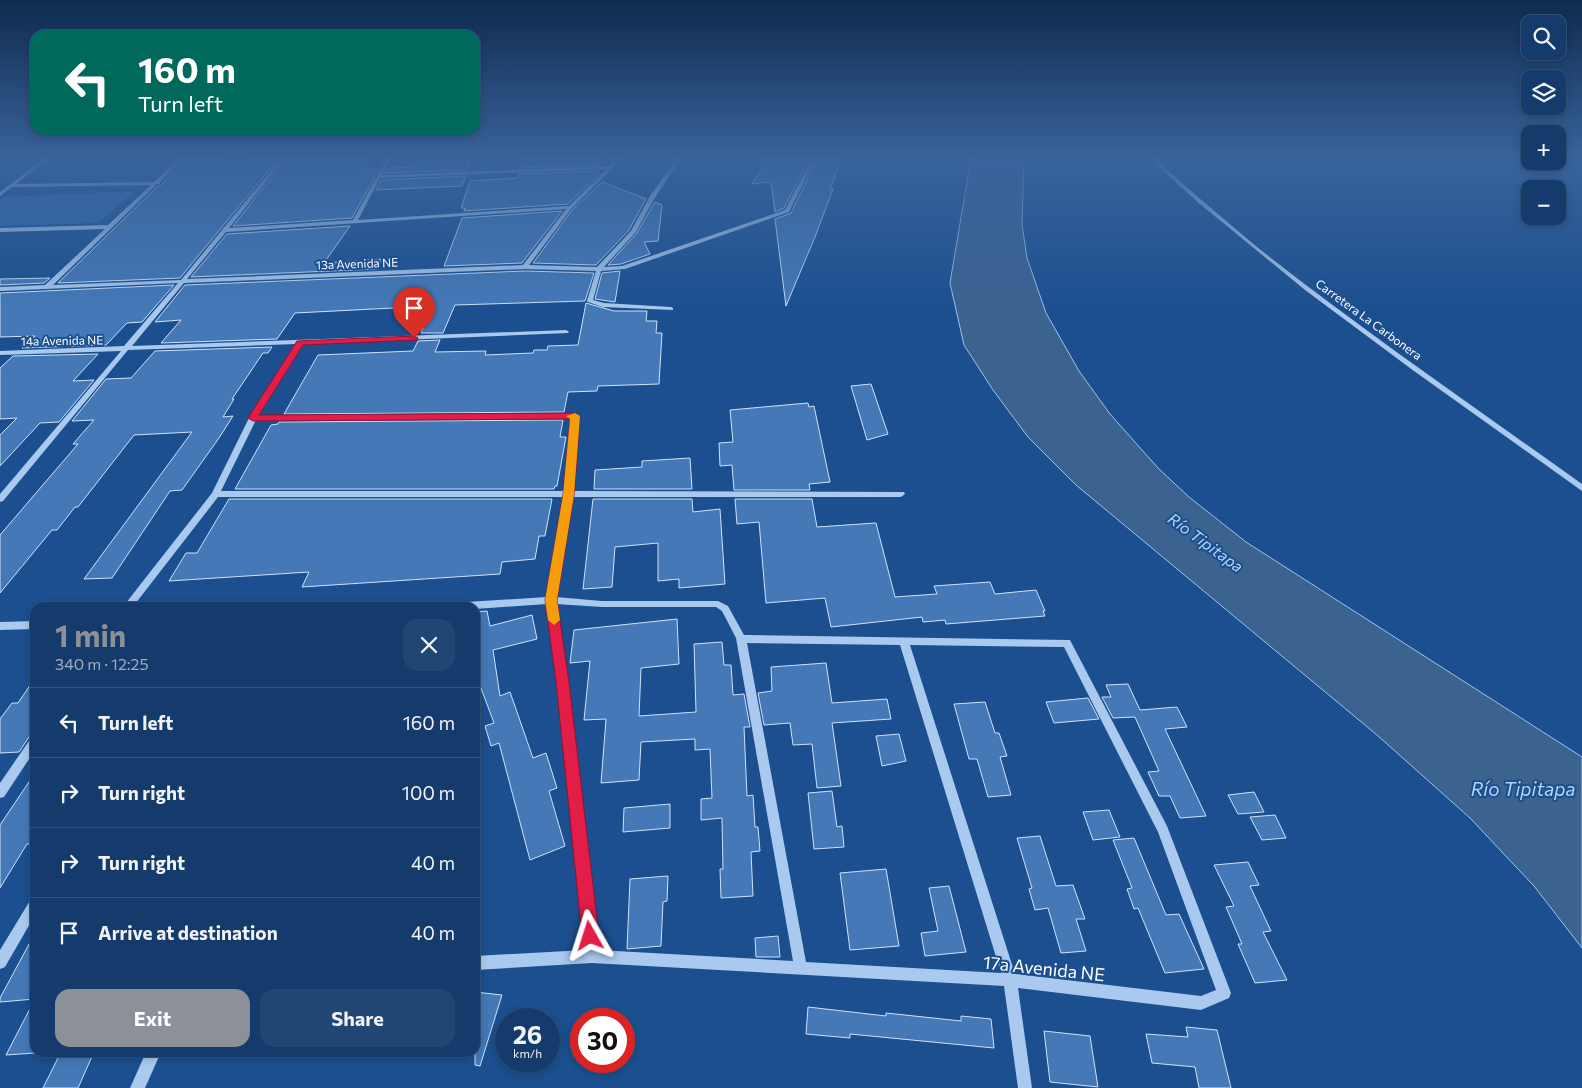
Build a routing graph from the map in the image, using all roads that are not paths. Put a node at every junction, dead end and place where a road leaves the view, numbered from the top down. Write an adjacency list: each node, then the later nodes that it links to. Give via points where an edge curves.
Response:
1 (129, 209): 10 (street)
2 (242, 209): 12 (street)
3 (361, 209): 9 (street)
4 (543, 209): 9 (street)
5 (569, 209): 13 (street)
6 (646, 209): 14 (street, via 633,232)
7 (788, 209): 14 (street, via 623,268)
8 (1210, 209): 24 (street, Carretera La Carbonera, via 1254,247 1358,326)
9 (355, 221): 12 (street)
10 (109, 227): 11 (street); 16 (street)
11 (0, 230)
12 (225, 230): 15 (street)
13 (525, 267): 14 (street, 13a Avenida NE); 15 (street, 13a Avenida NE)
14 (598, 269): 18 (street, via 590,301 603,305)
15 (182, 282): 16 (street, 13a Avenida NE); 21 (street)
16 (47, 288): 17 (street, 13a Avenida NE)
17 (0, 289)
18 (671, 309)
19 (566, 332): 20 (street, 14a Avenida NE)
20 (300, 343): 21 (street, 14a Avenida NE); 23 (street)
21 (124, 350): 22 (street, 14a Avenida NE); 28 (street)
22 (0, 353)
23 (253, 418): 25 (street); 27 (street, via 575,416)
24 (1582, 488)
25 (216, 494): 27 (street); 30 (street)
26 (902, 494): 27 (street)
27 (568, 495): 29 (street)
28 (0, 499)
29 (551, 600): 31 (street); 34 (street, via 602,604 718,604 725,609); 39 (street, via 563,682)
30 (131, 602)
31 (480, 605)
32 (30, 625): 33 (street)
33 (0, 626)
34 (741, 638): 35 (street); 42 (street)
35 (904, 641): 43 (street); 43 (street, 17a Avenida NE, via 1067,643 1164,830 1224,993 1201,1003)
36 (30, 748): 37 (street)
37 (0, 792)
38 (30, 911): 40 (street)
39 (592, 956): 41 (street, 17a Avenida NE); 42 (street, 17a Avenida NE)
40 (0, 962)
41 (480, 963)
42 (801, 968): 43 (street, 17a Avenida NE)
43 (1010, 980): 46 (street)
44 (152, 1057): 45 (street)
45 (137, 1088)
46 (1025, 1088)

